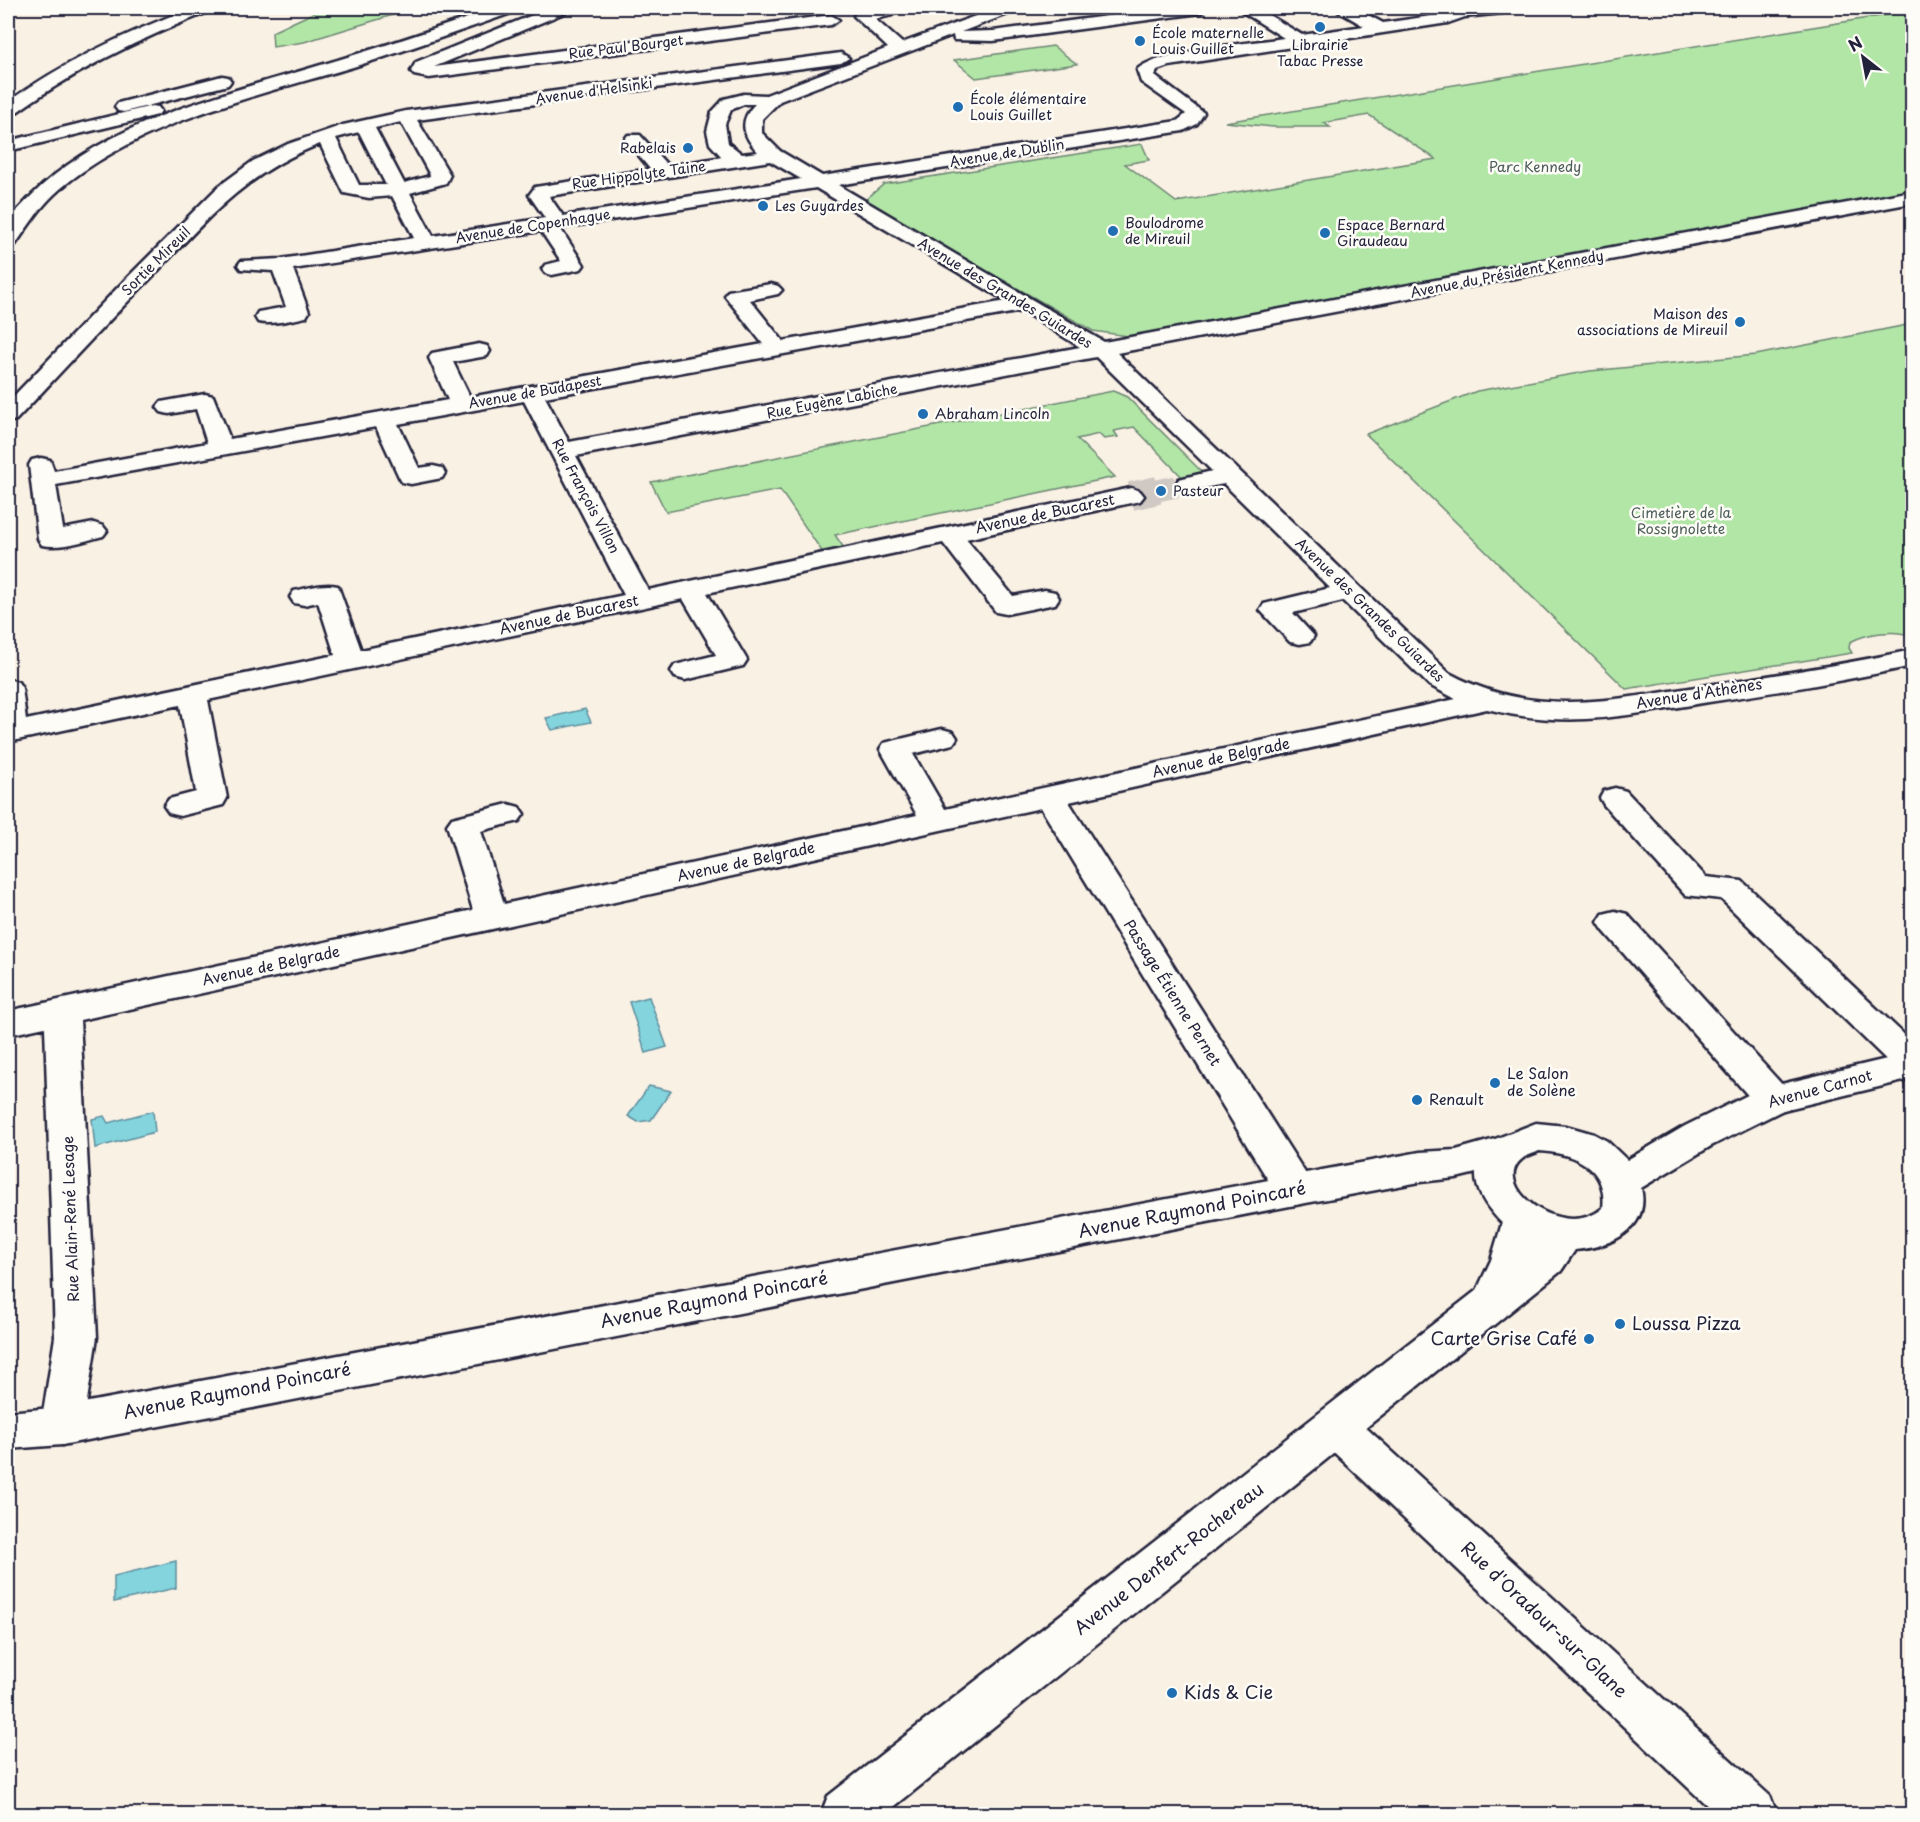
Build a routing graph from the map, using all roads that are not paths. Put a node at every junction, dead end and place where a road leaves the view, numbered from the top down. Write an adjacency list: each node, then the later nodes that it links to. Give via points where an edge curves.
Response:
1 (206, 8): 25 (main road, via 104,51 56,76)
2 (471, 8): 20 (main road)
3 (510, 8): 31 (main road, via 221,93); 39 (main road, via 210,106 119,143 50,189 25,214)
4 (563, 8): 16 (main road, Rue Paul Bourget, via 422,66 420,71 429,73)
5 (817, 8): 14 (main road)
6 (880, 8): 13 (main road, Rue Paul Bourget, via 886,12)
7 (1010, 8): 17 (main road)
8 (1200, 8): 17 (main road, via 993,36)
9 (1248, 8): 18 (main road)
10 (1344, 8): 15 (main road)
11 (1503, 8): 12 (main road)
12 (1457, 10): 15 (main road, via 1448,18)
13 (862, 16): 14 (main road, Rue Paul Bourget); 19 (main road)
14 (831, 20): 16 (main road, Rue Paul Bourget)
15 (1382, 28): 18 (main road)
16 (738, 33): 22 (main road)
17 (928, 37): 19 (main road)
18 (1300, 41): 35 (main road, Avenue de Dublin, via 1150,66 1146,70 1148,78 1195,113 1194,118 1177,127)
19 (898, 48): 21 (main road)
20 (303, 58)
21 (863, 62): 22 (main road, Avenue d'Helsinki, via 839,58); 24 (main road)
22 (773, 66): 26 (main road, Avenue d'Helsinki)
23 (235, 78): 28 (main road)
24 (768, 101): 32 (main road, Avenue des Grandes Guiardes, via 757,113 752,129 759,145); 33 (main road, via 755,98 724,107 715,133 723,149)
25 (8, 110)
26 (406, 116): 27 (main road, Avenue d'Helsinki); 36 (main road, via 440,175 431,183)
27 (365, 126): 29 (main road, Avenue d'Helsinki); 36 (main road)
28 (8, 134)
29 (326, 136): 36 (main road, via 351,189 365,193); 53 (main road, Sortie Mireuil, via 257,167 222,196)
30 (634, 140): 34 (main road)
31 (8, 146)
32 (773, 155): 33 (main road, Rue Hippolyte Taine); 35 (main road, Avenue des Grandes Guiardes)
33 (738, 160): 34 (main road, Rue Hippolyte Taine)
34 (663, 172): 38 (main road, Rue Hippolyte Taine, via 542,191 539,195)
35 (818, 182): 38 (main road, Avenue de Copenhague); 45 (main road, Avenue des Grandes Guiardes)
36 (399, 188): 40 (main road)
37 (1912, 197): 48 (main road, Avenue du Président Kennedy)
38 (552, 223): 40 (main road, Avenue de Copenhague); 43 (main road, via 574,265)
39 (8, 241)
40 (426, 242): 42 (main road, Avenue de Copenhague)
41 (248, 265): 42 (main road, Avenue de Copenhague)
42 (280, 265): 46 (main road, via 298,312)
43 (552, 269)
44 (771, 290): 47 (main road, via 736,296)
45 (1026, 304): 47 (main road, Avenue de Budapest); 48 (main road, Avenue des Grandes Guiardes)
46 (266, 317)
47 (777, 348): 50 (main road, Avenue de Budapest)
48 (1101, 350): 56 (main road, Rue Eugène Labiche); 58 (main road, Avenue des Grandes Guiardes)
49 (480, 351): 51 (main road, via 440,358)
50 (531, 392): 51 (main road, Avenue de Budapest); 56 (main road, Rue François Villon)
51 (462, 405): 54 (main road, Avenue de Budapest)
52 (169, 407): 55 (main road, via 205,401)
53 (8, 415)
54 (384, 418): 55 (main road, Avenue de Budapest); 57 (main road, via 411,477)
55 (221, 448): 61 (main road, Avenue de Budapest, via 42,473 51,539)
56 (562, 451): 67 (main road, Rue François Villon)
57 (433, 473)
58 (1229, 475): 59 (main road); 64 (main road, Avenue des Grandes Guiardes)
59 (1188, 484)
60 (1131, 496): 62 (main road, Avenue de Bucarest)
61 (94, 531)
62 (949, 534): 63 (main road, Avenue de Bucarest); 66 (main road, via 1006,606)
63 (691, 589): 67 (main road, Avenue de Bucarest); 71 (main road, via 733,660)
64 (1350, 591): 68 (main road, via 1274,610); 74 (main road, Avenue des Grandes Guiardes, via 1439,679)
65 (304, 597): 69 (main road, via 328,592)
66 (1045, 598)
67 (640, 600): 69 (main road, Avenue de Bucarest)
68 (1300, 636)
69 (351, 661): 73 (main road, Avenue de Bucarest)
70 (1907, 665): 74 (main road, Avenue d'Athènes, via 1602,709 1562,712)
71 (685, 670)
72 (8, 688): 75 (main road)
73 (192, 694): 75 (main road, Avenue de Bucarest); 79 (main road, via 212,798)
74 (1485, 700): 77 (main road, Avenue de Belgrade)
75 (10, 733)
76 (942, 738): 81 (main road, via 895,749)
77 (1049, 795): 81 (main road, Avenue de Belgrade); 93 (main road, Passage Étienne Pernet)
78 (1615, 798): 86 (main road, via 1697,887 1730,889)
79 (180, 806)
80 (508, 814): 82 (main road, via 463,825)
81 (936, 820): 82 (main road, Avenue de Belgrade)
82 (492, 918): 84 (main road, Avenue de Belgrade)
83 (1615, 922): 87 (main road)
84 (62, 1011): 85 (main road, Avenue de Belgrade); 97 (main road, Rue Alain-René Lesage, via 76,1336)
85 (8, 1023)
86 (1912, 1065): 87 (main road, Avenue Carnot)
87 (1773, 1099): 88 (main road, Avenue Carnot)
88 (1698, 1136): 90 (main road, Avenue Carnot, via 1635,1149); 92 (main road, Avenue Carnot)
89 (1506, 1150): 90 (main road, via 1536,1137 1556,1137); 91 (main road, Avenue Raymond Poincaré, via 1456,1164); 94 (main road, via 1497,1162 1494,1177)
90 (1593, 1150): 92 (main road)
91 (1420, 1167): 93 (main road, Avenue Raymond Poincaré); 94 (main road, Avenue Raymond Poincaré)
92 (1621, 1182): 95 (main road, via 1625,1197 1621,1212 1610,1224 1594,1233)
93 (1295, 1190): 97 (main road, Avenue Raymond Poincaré)
94 (1510, 1206): 95 (main road, via 1542,1230); 96 (main road, Avenue Denfert-Rochereau, via 1516,1249 1508,1274)
95 (1564, 1235): 96 (main road, Avenue Denfert-Rochereau, via 1547,1260)
96 (1490, 1303): 98 (main road, Avenue Denfert-Rochereau)
97 (62, 1425): 99 (main road, Avenue Raymond Poincaré)
98 (1336, 1427): 100 (main road, Rue d'Oradour-sur-Glane); 101 (main road, Avenue Denfert-Rochereau)
99 (8, 1431)
100 (1745, 1812)
101 (846, 1815)

